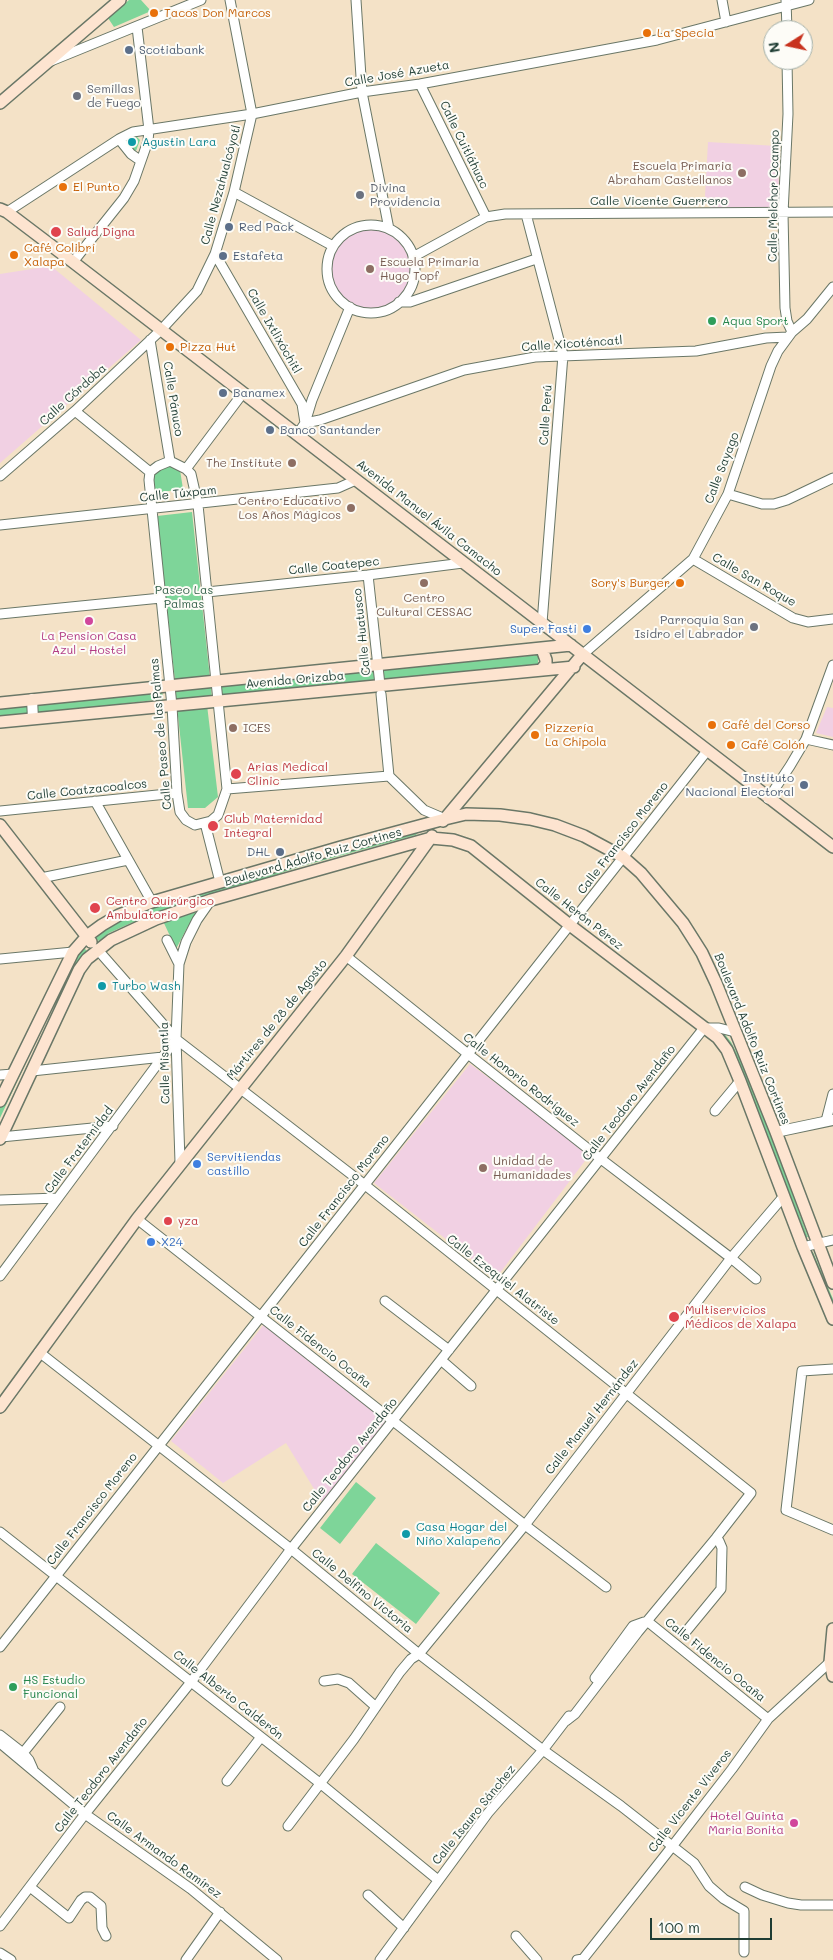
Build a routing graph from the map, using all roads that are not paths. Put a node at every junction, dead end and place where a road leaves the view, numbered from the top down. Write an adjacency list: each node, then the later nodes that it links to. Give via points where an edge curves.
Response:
1 (120, 0): 11 (main road)
2 (201, 0): 10 (street)
3 (230, 0): 18 (street, Calle Nezahualcóyotl)
4 (356, 0): 14 (street)
5 (722, 0): 9 (street)
6 (809, 0): 7 (street, Calle José Azueta)
7 (786, 3): 8 (street); 9 (street, Calle José Azueta)
8 (787, 20)
9 (726, 22): 13 (street, Calle José Azueta, via 657,40)
10 (137, 27): 11 (street); 19 (street)
11 (46, 63): 15 (main road)
12 (788, 70): 26 (street, Calle Melchor Ocampo)
13 (420, 84): 14 (street, Calle José Azueta); 28 (street, Calle Cuitláhuac)
14 (362, 92): 18 (street, Calle José Azueta); 29 (street)
15 (10, 94): 16 (main road); 17 (main road)
16 (0, 103)
17 (0, 109)
18 (252, 114): 19 (street, Calle José Azueta); 22 (street, Calle Nezahualcóyotl)
19 (149, 130): 20 (street, Calle José Azueta, via 133,132); 21 (street)
20 (119, 139): 21 (street); 24 (street, Calle José Azueta)
21 (141, 161): 34 (street, via 124,198)
22 (234, 192): 30 (street); 31 (street, Calle Nezahualcóyotl)
23 (0, 200): 24 (main road, Avenida Manuel Ávila Camacho)
24 (4, 211): 34 (main road, Avenida Manuel Ávila Camacho)
25 (833, 212): 26 (street, Calle Vicente Guerrero)
26 (783, 213): 27 (street, Calle Vicente Guerrero); 41 (street, Calle Melchor Ocampo, via 785,308)
27 (526, 214): 28 (street, Calle Vicente Guerrero); 33 (street, Calle Perú)
28 (486, 218): 32 (street, Calle Vicente Guerrero)
29 (390, 229): 30 (street, via 372,225 354,228); 32 (street, via 401,237)
30 (333, 246): 39 (street, via 328,257 329,282 334,293)
31 (215, 254): 40 (street, Calle Nezahualcóyotl, via 197,291); 46 (street, Calle Ixtlixóchitl, via 302,404)
32 (413, 257): 36 (street, via 412,284)
33 (536, 259): 36 (street, via 410,302); 43 (street, Calle Perú)
34 (73, 262): 40 (main road, Avenida Manuel Ávila Camacho)
35 (833, 288): 37 (street, Calle Sayago)
36 (399, 302): 39 (street, via 372,313)
37 (822, 302): 38 (street); 41 (street, Calle Sayago)
38 (833, 304)
39 (350, 307): 46 (street)
40 (161, 330): 42 (street, Calle Córdoba); 44 (main road, Avenida Manuel Ávila Camacho)
41 (790, 334): 43 (street, Calle Xicoténcatl, via 696,351); 54 (street, Calle Sayago, via 771,366)
42 (150, 340): 45 (street, Calle Córdoba); 48 (street, Calle Pánuco)
43 (563, 355): 46 (street, Calle Xicoténcatl, via 464,370); 65 (street, Calle Perú)
44 (243, 393): 47 (main road, Avenida Manuel Ávila Camacho); 49 (street)
45 (75, 411): 50 (street); 51 (street, Calle Córdoba)
46 (305, 423): 47 (street)
47 (297, 435): 53 (main road, Avenida Manuel Ávila Camacho)
48 (170, 461): 49 (street); 50 (street)
49 (186, 469): 55 (street, via 192,474)
50 (150, 472): 56 (street, Calle Paseo de las Palmas)
51 (0, 476)
52 (833, 478): 54 (street, via 774,504 762,504)
53 (356, 480): 55 (street, Calle Túxpam, via 338,488); 59 (main road, Avenida Manuel Ávila Camacho)
54 (728, 494): 58 (street, Calle Sayago)
55 (198, 505): 56 (street, Calle Túxpam); 61 (street)
56 (152, 510): 57 (street, Calle Túxpam); 62 (street, Calle Paseo de las Palmas)
57 (0, 526)
58 (693, 559): 64 (street, Calle San Roque, via 793,618 808,622); 68 (street, Calle Sayago)
59 (463, 563): 60 (street, Calle Coatepec); 65 (main road, Avenida Manuel Ávila Camacho)
60 (368, 575): 61 (street, Calle Coatepec); 70 (street, Calle Huatusco)
61 (207, 592): 74 (street)
62 (161, 598): 63 (street); 75 (street, Calle Paseo de las Palmas)
63 (0, 614)
64 (833, 619)
65 (542, 623): 66 (main road, Avenida Manuel Ávila Camacho)
66 (571, 646): 67 (main road, Avenida Orizaba); 68 (main road, Avenida Manuel Ávila Camacho)
67 (542, 649): 70 (main road, Avenida Orizaba); 72 (main road, via 546,664)
68 (582, 655): 69 (main road, Avenida Manuel Ávila Camacho); 71 (main road, Mártires de 28 de Agosto)
69 (592, 663): 71 (main road, Avenida Orizaba); 85 (main road, Avenida Manuel Ávila Camacho)
70 (378, 664): 74 (main road, Avenida Orizaba); 76 (street, Calle Huatusco)
71 (572, 667): 72 (main road, Avenida Orizaba); 92 (main road, Mártires de 28 de Agosto)
72 (541, 670): 76 (main road, Avenida Orizaba)
73 (832, 671): 83 (street)
74 (215, 681): 75 (main road, Avenida Orizaba); 78 (street)
75 (170, 686): 77 (main road, Avenida Orizaba); 80 (street, Calle Paseo de las Palmas)
76 (380, 690): 78 (main road, Avenida Orizaba); 86 (street, Calle Huatusco)
77 (32, 699): 79 (main road, Avenida Orizaba); 81 (street)
78 (217, 701): 80 (main road, Avenida Orizaba); 87 (street)
79 (0, 702)
80 (172, 706): 81 (main road, Avenida Orizaba); 88 (street, Calle Paseo de las Palmas)
81 (33, 719): 82 (main road, Avenida Orizaba)
82 (0, 722)
83 (806, 739): 84 (street); 89 (street)
84 (833, 745)
85 (708, 751): 89 (main road, Avenida Manuel Ávila Camacho); 97 (street, Calle Francisco Moreno)
86 (389, 776): 87 (street); 92 (street, via 424,810)
87 (227, 789): 93 (street, via 218,815)
88 (177, 793): 90 (street, Calle Coatzacoalcos); 93 (street, Calle Paseo de las Palmas, via 180,812 186,820 195,825)
89 (768, 798): 96 (main road, Avenida Manuel Ávila Camacho)
90 (95, 801): 91 (street, Calle Coatzacoalcos); 98 (street)
91 (0, 811)
92 (445, 819): 95 (main road, Mártires de 28 de Agosto); 97 (main road, Boulevard Adolfo Ruiz Cortines, via 466,814 530,819 584,836); 100 (main road, Boulevard Adolfo Ruiz Cortines)
93 (205, 824): 100 (street)
94 (2, 831): 99 (main road)
95 (431, 838): 101 (main road, Boulevard Adolfo Ruiz Cortines); 103 (main road, Calle Herón Pérez, via 471,846); 108 (main road, Mártires de 28 de Agosto)
96 (833, 848)
97 (623, 857): 103 (street, Calle Francisco Moreno); 112 (main road, Boulevard Adolfo Ruiz Cortines, via 641,873 683,923 709,968)
98 (128, 860): 99 (street); 102 (street)
99 (42, 878): 104 (main road)
100 (220, 882): 102 (main road, Boulevard Adolfo Ruiz Cortines)
101 (210, 900): 106 (main road, Boulevard Adolfo Ruiz Cortines, via 138,926); 110 (street, Calle Misantla, via 186,942)
102 (152, 902): 104 (main road, Boulevard Adolfo Ruiz Cortines, via 102,924)
103 (570, 926): 111 (main road, Calle Herón Pérez); 114 (street, Calle Francisco Moreno)
104 (87, 936): 106 (main road); 107 (main road, Boulevard Adolfo Ruiz Cortines)
105 (167, 940): 110 (street)
106 (97, 949): 113 (street, Calle Ezequiel Alatriste); 116 (main road, Boulevard Adolfo Ruiz Cortines, via 79,970)
107 (73, 952): 109 (street); 117 (main road, Boulevard Adolfo Ruiz Cortines)
108 (346, 956): 114 (street, Calle Honorio Rodríguez); 120 (main road, Mártires de 28 de Agosto)
109 (0, 959)
110 (180, 964): 113 (street, Calle Misantla)
111 (704, 1028): 112 (street); 119 (main road, via 727,1050); 128 (street, Calle Teodoro Avendaño)
112 (735, 1032): 126 (main road, Boulevard Adolfo Ruiz Cortines)
113 (176, 1039): 115 (street, Calle Fraternidad); 120 (street, Calle Ezequiel Alatriste); 129 (street, Calle Misantla)
114 (468, 1054): 128 (street, Calle Honorio Rodríguez); 130 (street, Calle Francisco Moreno)
115 (163, 1057): 116 (street); 125 (street, Calle Fraternidad)
116 (32, 1071): 127 (main road, Boulevard Adolfo Ruiz Cortines)
117 (13, 1074): 118 (street); 122 (main road, Boulevard Adolfo Ruiz Cortines)
118 (0, 1075)
119 (740, 1081): 123 (street); 131 (main road)
120 (239, 1088): 129 (main road, Mártires de 28 de Agosto); 130 (street, Calle Ezequiel Alatriste)
121 (833, 1094): 124 (street)
122 (0, 1101)
123 (715, 1111)
124 (829, 1120): 126 (street)
125 (113, 1126): 127 (street); 132 (street, Calle Fraternidad)
126 (776, 1132): 136 (main road, Boulevard Adolfo Ruiz Cortines)
127 (1, 1138)
128 (601, 1159): 138 (street, Calle Honorio Rodríguez); 142 (street, Calle Teodoro Avendaño)
129 (180, 1162): 134 (main road, Mártires de 28 de Agosto)
130 (365, 1185): 142 (street, Calle Ezequiel Alatriste); 144 (street, Calle Francisco Moreno)
131 (784, 1196): 137 (main road); 138 (street, Calle Manuel Hernández)
132 (58, 1198): 133 (street); 139 (street, Calle Fraternidad)
133 (0, 1200)
134 (137, 1218): 144 (street, Calle Fidencio Ocaña); 147 (main road, Mártires de 28 de Agosto)
135 (833, 1240): 136 (street)
136 (817, 1244): 137 (street); 141 (main road, Boulevard Adolfo Ruiz Cortines)
137 (803, 1247): 145 (main road)
138 (731, 1258): 140 (street, Calle Honorio Rodríguez); 151 (street, Calle Manuel Hernández)
139 (0, 1276)
140 (756, 1279)
141 (833, 1283)
142 (496, 1290): 146 (street, Calle Teodoro Avendaño); 151 (street, Calle Ezequiel Alatriste)
143 (385, 1301): 146 (street)
144 (261, 1317): 153 (street, Calle Fidencio Ocaña); 154 (street, Calle Francisco Moreno)
145 (833, 1318)
146 (449, 1350): 148 (street, Calle Teodoro Avendaño)
147 (39, 1352): 152 (main road, Mártires de 28 de Agosto); 154 (street, Calle Delfino Victoria)
148 (441, 1360): 150 (street); 153 (street, Calle Teodoro Avendaño)
149 (833, 1369): 157 (street, via 802,1371 786,1510)
150 (471, 1386)
151 (627, 1392): 155 (street, Calle Ezequiel Alatriste); 156 (street, Calle Manuel Hernández)
152 (0, 1407)
153 (394, 1420): 156 (street, Calle Fidencio Ocaña); 160 (street, Calle Teodoro Avendaño)
154 (158, 1446): 160 (street, Calle Delfino Victoria); 161 (street, Calle Francisco Moreno)
155 (750, 1493): 159 (street, Calle Isauro Sánchez)
156 (525, 1525): 162 (street, Calle Fidencio Ocaña); 167 (street, Calle Manuel Hernández)
157 (833, 1530)
158 (0, 1532): 161 (street, Calle Alberto Calderón)
159 (716, 1538): 163 (street, Calle Isauro Sánchez); 165 (street, via 722,1548 722,1589)
160 (291, 1549): 167 (street, Calle Delfino Victoria); 171 (street, Calle Teodoro Avendaño)
161 (55, 1576): 166 (street, Calle Francisco Moreno); 171 (street, Calle Alberto Calderón)
162 (606, 1587)
163 (647, 1621): 174 (street, Calle Fidencio Ocaña); 178 (street, Calle Isauro Sánchez, via 633,1626)
164 (833, 1629): 168 (main road)
165 (684, 1634)
166 (0, 1648)
167 (419, 1654): 173 (street, Calle Manuel Hernández, via 400,1672); 178 (street, Calle Delfino Victoria); 182 (street, Calle Manuel Hernández, via 416,1663 358,1742 328,1780)
168 (830, 1662): 169 (main road); 174 (street, Calle Vicente Viveros)
169 (833, 1676)
170 (324, 1681): 173 (street, via 338,1679 349,1683)
171 (190, 1682): 176 (street, Calle Alberto Calderón); 183 (street, Calle Teodoro Avendaño)
172 (60, 1707): 179 (street)
173 (376, 1707): 182 (street, Calle Manuel Hernández)
174 (768, 1719): 185 (street, Calle Vicente Viveros)
175 (0, 1735): 179 (street, Calle Armando Ramírez)
176 (261, 1737): 181 (street); 182 (street, Calle Alberto Calderón)
177 (0, 1743): 180 (street, Calle Armando Ramírez)
178 (543, 1750): 185 (street, Calle Delfino Victoria); 186 (street, Calle Isauro Sánchez, via 488,1813)
179 (23, 1753): 180 (street, Calle Armando Ramírez)
180 (34, 1772): 183 (street, Calle Armando Ramírez)
181 (227, 1781)
182 (321, 1784): 184 (street, Calle Manuel Hernández); 186 (street, Calle Alberto Calderón)
183 (85, 1814): 187 (street, Calle Teodoro Avendaño); 191 (street, Calle Armando Ramírez)
184 (288, 1826)
185 (672, 1845): 196 (street, Calle Delfino Victoria, via 694,1863 708,1886 744,1910); 203 (street, Calle Vicente Viveros)
186 (438, 1880): 193 (street, Calle Isauro Sánchez)
187 (30, 1887): 192 (street, Calle Teodoro Avendaño); 194 (street, via 69,1918 81,1900 90,1897 100,1906)
188 (745, 1887): 190 (street, via 788,1903)
189 (368, 1895): 193 (street)
190 (833, 1905)
191 (220, 1912): 199 (street); 200 (street, Calle Armando Ramírez)
192 (0, 1926)
193 (404, 1928): 201 (street, Calle Isauro Sánchez)
194 (106, 1936)
195 (516, 1936): 202 (street)
196 (744, 1952)
197 (0, 1953): 198 (street)
198 (11, 1960)
199 (186, 1960)
200 (277, 1960)
201 (380, 1960)
202 (537, 1960)
203 (582, 1960)

